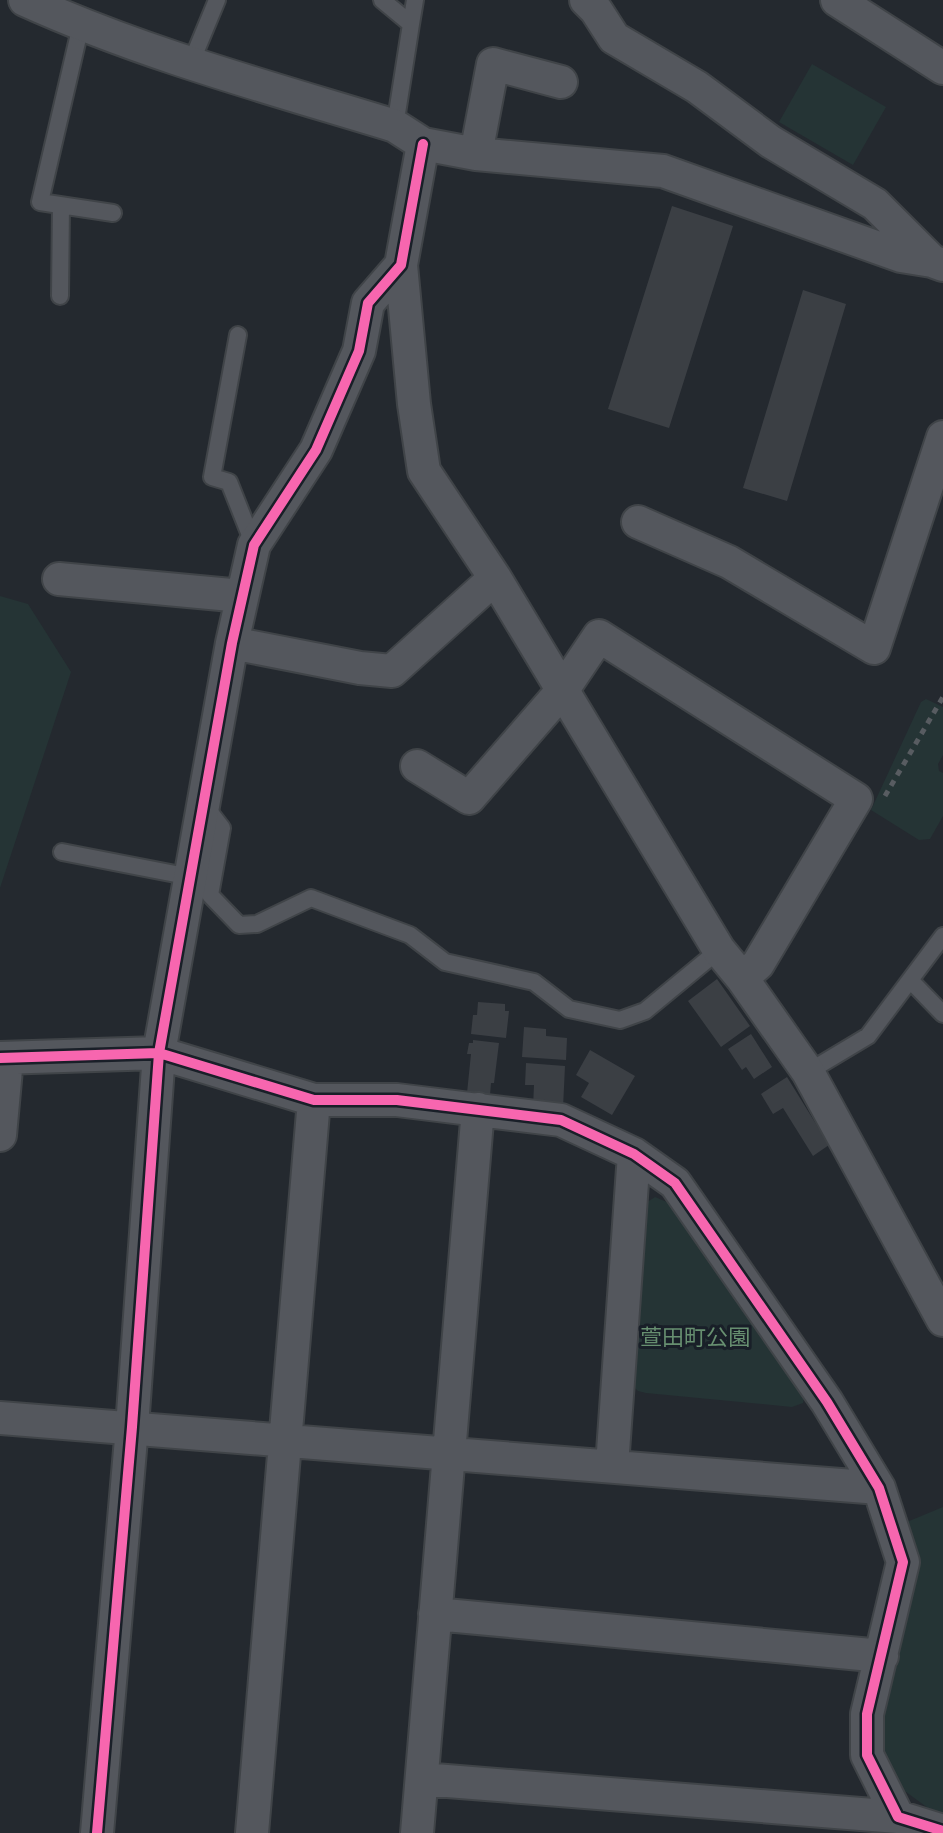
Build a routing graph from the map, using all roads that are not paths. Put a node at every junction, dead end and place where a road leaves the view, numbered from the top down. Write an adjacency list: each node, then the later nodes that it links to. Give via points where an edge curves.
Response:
1 (25, 0): 8 (street)
2 (217, 0): 9 (lane)
3 (382, 0): 7 (lane)
4 (415, 0): 7 (lane)
5 (595, 3): 17 (street, via 614,38 875,204)
6 (854, 5): 10 (street)
7 (411, 24): 12 (lane)
8 (81, 25): 9 (street); 15 (lane, via 40,202)
9 (191, 63): 12 (street)
10 (943, 68)
11 (561, 82): 14 (street, via 493,64)
12 (395, 126): 13 (street)
13 (423, 144): 14 (street); 18 (street)
14 (476, 154): 17 (street, via 663,171 901,256)
15 (61, 205): 16 (lane); 19 (lane)
16 (113, 213)
17 (938, 263)
18 (401, 265): 23 (street, via 368,303 359,351 316,450); 24 (street, via 424,471)
19 (60, 296)
20 (238, 335): 23 (lane, via 212,477 229,482)
21 (943, 437): 22 (street, via 874,648 729,562)
22 (638, 522)
23 (254, 545): 26 (street)
24 (495, 578): 27 (street, via 392,671); 28 (street)
25 (59, 579): 26 (street)
26 (242, 596): 27 (street)
27 (232, 643): 30 (street)
28 (562, 691): 29 (street, via 469,798); 34 (street); 35 (street, via 599,636 856,799 758,964)
29 (417, 766)
30 (204, 804): 32 (street); 34 (lane, via 222,828 210,895 239,925 257,924 311,898 410,935 445,962 534,982 569,1009 620,1020 645,1011)
31 (62, 852): 32 (lane)
32 (191, 877): 38 (street)
33 (943, 936): 36 (lane)
34 (719, 950): 35 (street)
35 (742, 978): 40 (street)
36 (910, 980): 37 (lane); 40 (lane, via 868,1036)
37 (943, 1014)
38 (159, 1053): 39 (street); 41 (street); 47 (street)
39 (4, 1058): 43 (street)
40 (808, 1072): 45 (street)
41 (314, 1100): 42 (street, via 397,1100); 48 (street)
42 (478, 1109): 44 (street, via 561,1120); 49 (street)
43 (0, 1135)
44 (634, 1154): 50 (street); 51 (street, via 675,1183 827,1402)
45 (943, 1320)
46 (0, 1418): 47 (street)
47 (132, 1427): 48 (street); 57 (street)
48 (286, 1439): 49 (street); 58 (street)
49 (449, 1453): 50 (street); 52 (street)
50 (612, 1466): 51 (street)
51 (879, 1488): 53 (street, via 903,1562)
52 (435, 1614): 53 (street); 54 (street)
53 (882, 1656): 55 (street, via 867,1714 867,1755)
54 (422, 1779): 55 (street); 59 (street)
55 (898, 1817): 56 (street)
56 (943, 1831)
57 (97, 1833)
58 (252, 1833)
59 (417, 1833)

